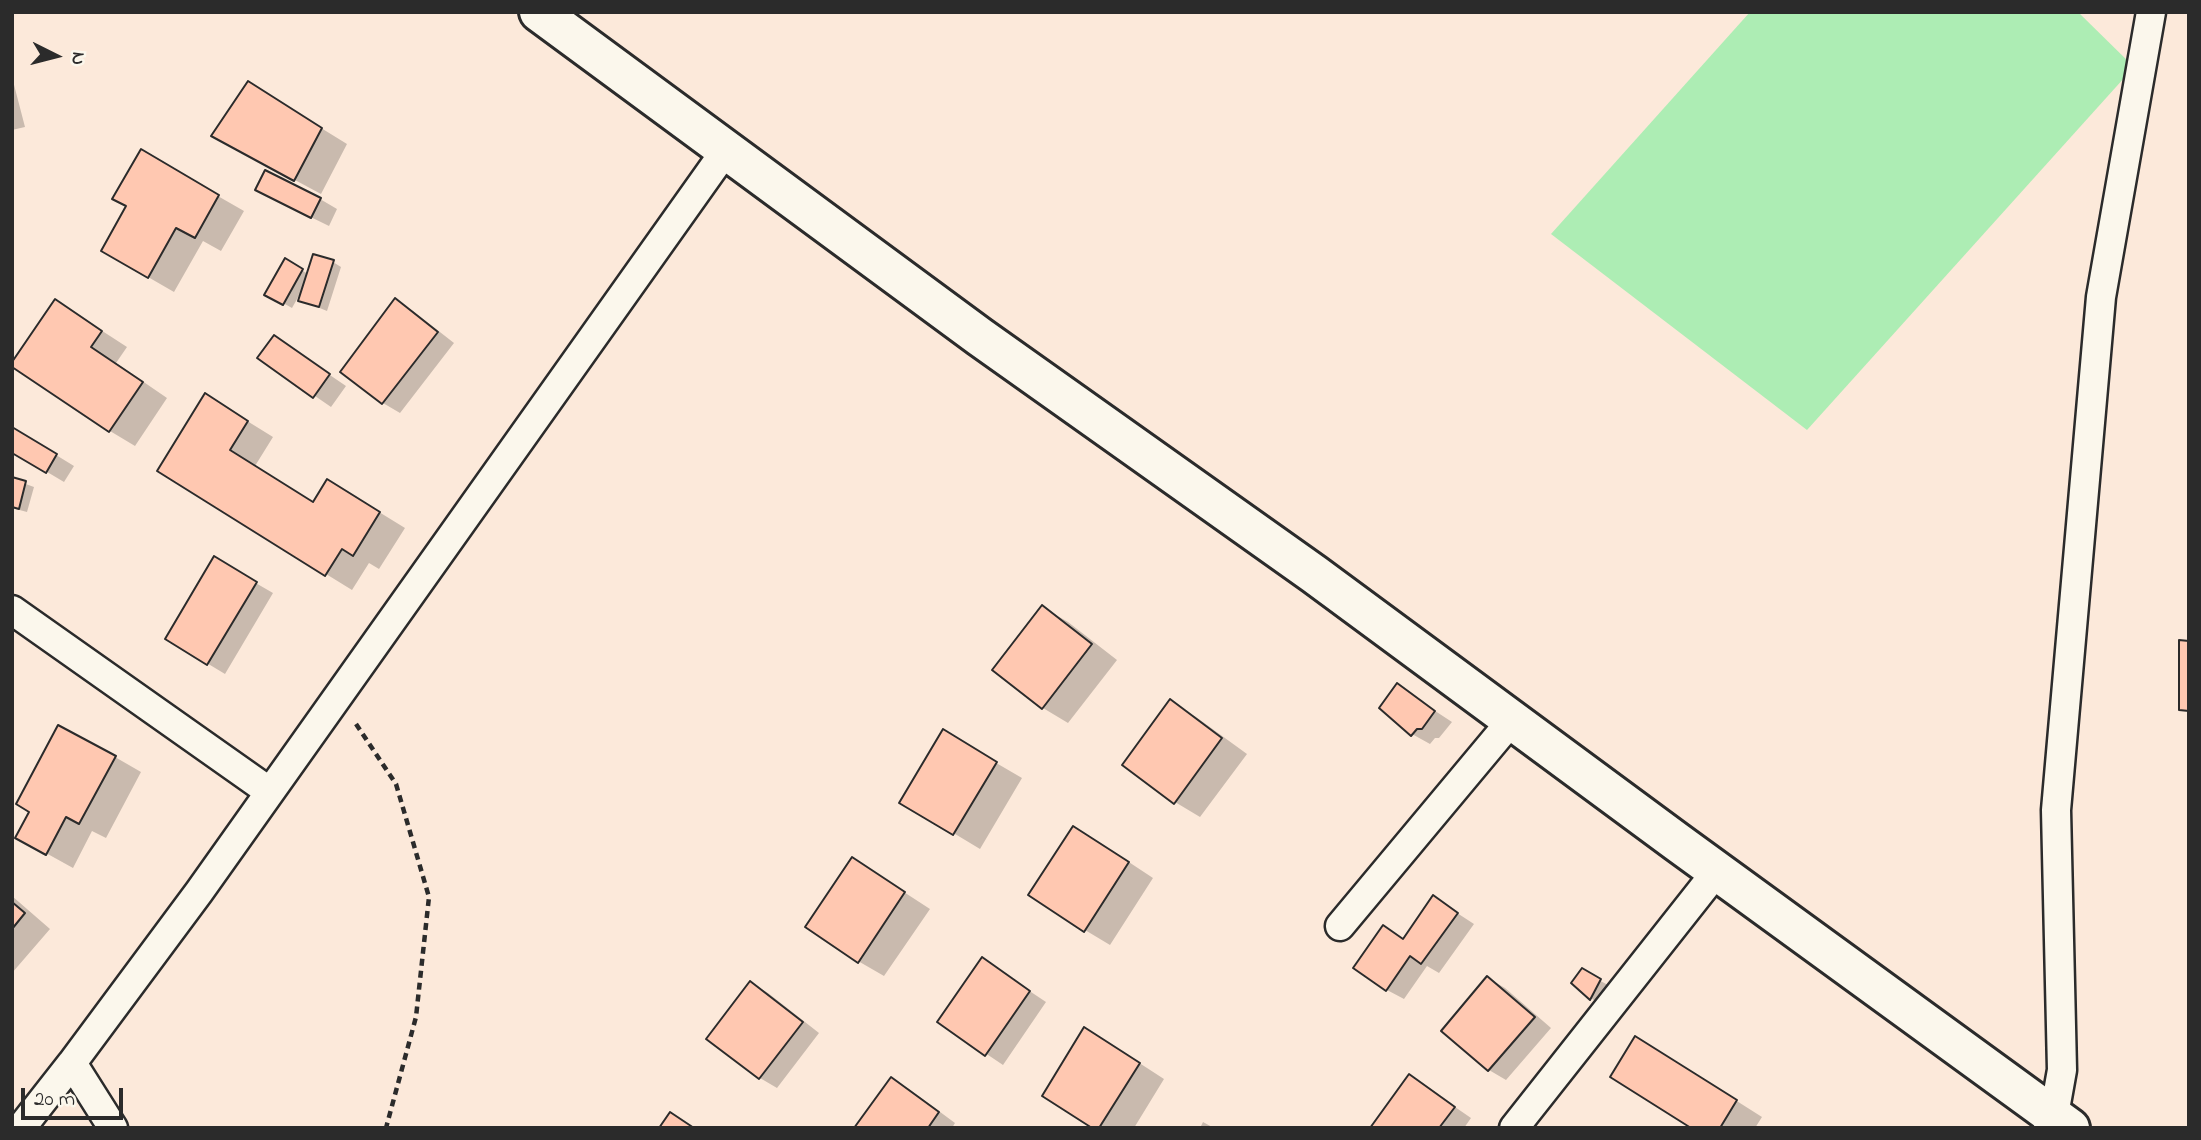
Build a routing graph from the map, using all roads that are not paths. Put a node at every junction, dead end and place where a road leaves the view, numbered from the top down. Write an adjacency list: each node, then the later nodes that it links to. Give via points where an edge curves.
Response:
1 (539, 12): 3 (street)
2 (2151, 12): 10 (street, via 2101,297 2056,810 2062,1070)
3 (726, 150): 5 (street); 6 (street)
4 (12, 610): 6 (street)
5 (1512, 720): 7 (street); 8 (street)
6 (270, 792): 9 (street)
7 (1717, 872): 10 (street); 13 (street)
8 (1340, 926)
9 (72, 1063): 11 (street); 12 (street)
10 (2057, 1124)
11 (21, 1128)
12 (113, 1128)
13 (1514, 1128)

